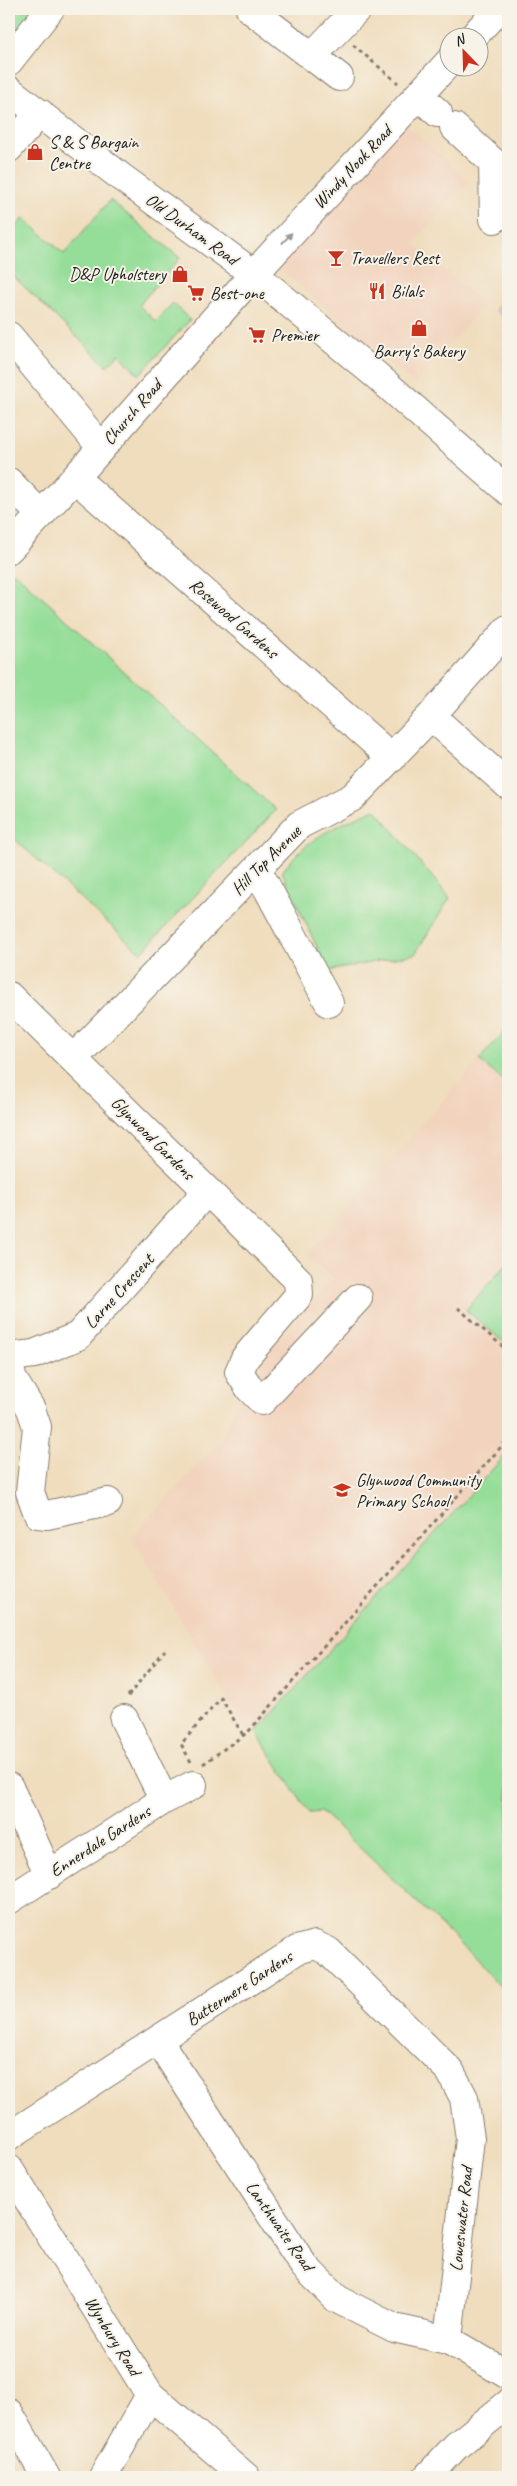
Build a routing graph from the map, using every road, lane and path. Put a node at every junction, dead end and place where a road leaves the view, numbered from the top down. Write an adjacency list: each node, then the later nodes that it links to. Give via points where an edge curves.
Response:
1 (50, 9): 7 (street)
2 (250, 9): 6 (street)
3 (498, 9): 5 (street)
4 (345, 21): 6 (street); 11 (path)
5 (481, 28)
6 (312, 56): 8 (street)
7 (9, 61)
8 (339, 77)
9 (443, 78): 11 (street, Windy Nook Road)
10 (9, 90): 12 (street, Old Durham Road)
11 (431, 108): 14 (street, via 494,162); 15 (street, Windy Nook Road, one-way to 11)
12 (40, 113): 13 (street); 15 (street, Old Durham Road)
13 (9, 148)
14 (494, 219)
15 (254, 274): 17 (street, Church Road); 20 (street, Old Durham Road)
16 (9, 336): 17 (street)
17 (101, 447): 18 (street, Church Road)
18 (75, 478): 21 (street, Church Road); 25 (street, Rosewood Gardens)
19 (9, 482): 21 (street)
20 (508, 491)
21 (41, 515): 22 (street, Church Road)
22 (9, 549)
23 (508, 629): 24 (street, Hill Top Avenue)
24 (431, 716): 25 (street, Hill Top Avenue); 26 (street)
25 (392, 758): 27 (street, Hill Top Avenue, via 353,797 299,825)
26 (508, 785)
27 (257, 869): 29 (street); 30 (street, Hill Top Avenue)
28 (9, 996): 30 (street, Glynwood Gardens)
29 (329, 1002)
30 (73, 1059): 31 (street, Glynwood Gardens)
31 (208, 1191): 32 (street, Glynwood Gardens, via 298,1280 299,1295 245,1358 240,1372 262,1401); 35 (street, Larne Crescent, via 78,1336 34,1354)
32 (358, 1298)
33 (458, 1308): 34 (path)
34 (508, 1351)
35 (9, 1357): 37 (street, via 12,1378 31,1409 37,1427 30,1492 38,1514 47,1515)
36 (508, 1439): 40 (path)
37 (108, 1502)
38 (165, 1650): 39 (path, via 118,1710)
39 (124, 1720): 43 (street)
40 (243, 1735): 40 (path, via 195,1769 181,1744 220,1698)
41 (193, 1785): 43 (street, Ennerdale Gardens)
42 (9, 1787): 44 (street)
43 (164, 1800): 44 (street, Ennerdale Gardens)
44 (49, 1874): 45 (street, Ennerdale Gardens)
45 (9, 1900)
46 (158, 2040): 47 (street, Buttermere Gardens, via 297,1950 315,1945 328,1951 450,2072); 48 (street, Buttermere Gardens); 50 (street, Lanthwaite Road, via 304,2266 338,2299 394,2328)
47 (464, 2098): 50 (street, Loweswater Road, via 470,2138)
48 (9, 2136)
49 (9, 2169): 52 (street, Wynbury Road)
50 (448, 2340): 51 (street, Lanthwaite Road)
51 (508, 2375)
52 (150, 2395): 56 (street); 57 (street, Wynbury Road)
53 (508, 2404): 58 (street, via 456,2446)
54 (9, 2413): 55 (street)
55 (46, 2477)
56 (103, 2477)
57 (246, 2477)
58 (427, 2477)

